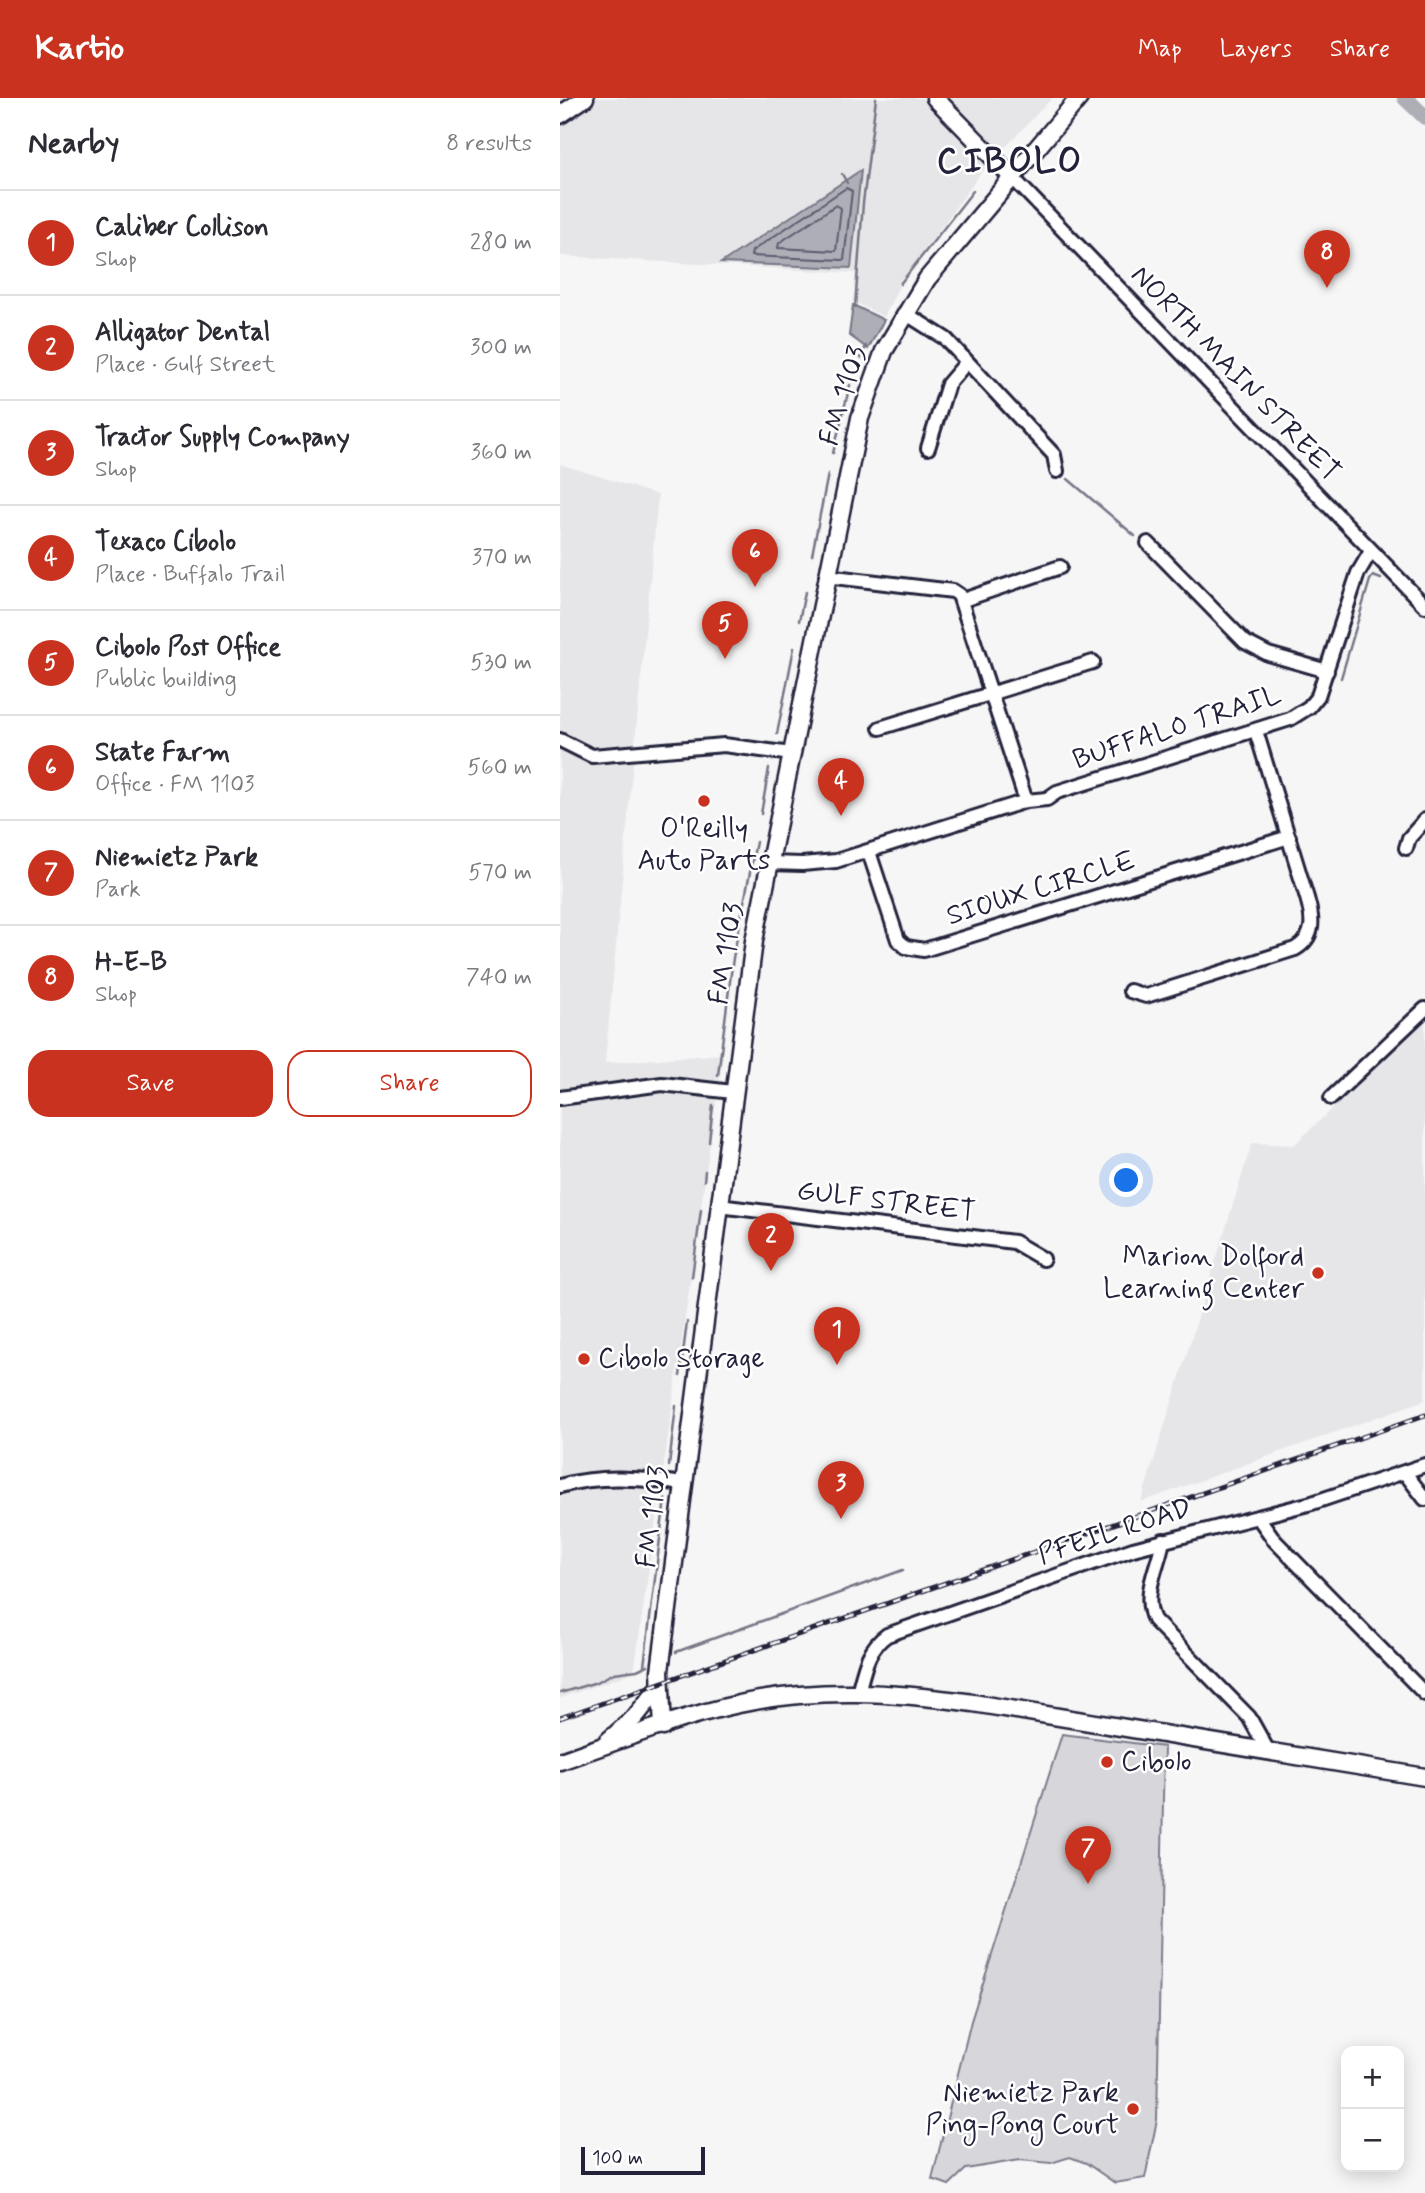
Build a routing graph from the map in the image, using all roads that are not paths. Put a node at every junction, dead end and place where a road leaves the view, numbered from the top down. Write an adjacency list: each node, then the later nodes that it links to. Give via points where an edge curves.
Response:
1 (585, 98): 4 (main road)
2 (935, 98): 5 (main road)
3 (1079, 98): 5 (main road, FM 1103 / FM 1103)
4 (560, 115)
5 (1011, 176): 6 (main road, FM 1103 / FM 1103, via 953,244); 11 (street, NORTH MAIN STREET)
6 (905, 313): 7 (street, via 934,329); 13 (main road, FM 1103 / FM 1103, via 884,351 860,418)
7 (966, 363): 8 (street, via 948,384); 9 (street, via 1054,455)
8 (928, 448)
9 (1057, 471)
10 (1148, 543): 17 (street, via 1245,642 1268,654)
11 (1371, 551): 15 (street, NORTH MAIN STREET); 17 (street, BUFFALO TRAIL, via 1359,573)
12 (1060, 567): 14 (street)
13 (826, 576): 14 (street, via 953,591); 22 (main road, FM 1103 / FM 1103)
14 (963, 600): 18 (street)
15 (1425, 606)
16 (1093, 662): 18 (street)
17 (1327, 671): 20 (street, BUFFALO TRAIL, via 1309,707)
18 (992, 695): 19 (street); 23 (street)
19 (880, 728)
20 (1256, 730): 23 (street, BUFFALO TRAIL); 25 (street)
21 (560, 740): 22 (street, via 592,756 724,745)
22 (792, 754): 28 (main road, FM 1103 / FM 1103)
23 (1026, 802): 27 (street, BUFFALO TRAIL)
24 (1425, 820): 26 (street)
25 (1289, 837): 27 (street, SIOUX CIRCLE, via 924,950 906,947 898,940); 29 (street, via 1312,915 1312,929 1301,945 1146,996)
26 (1406, 848)
27 (869, 852): 28 (street, BUFFALO TRAIL, via 822,864)
28 (769, 863): 31 (main road, FM 1103 / FM 1103)
29 (1130, 991)
30 (1425, 1009): 33 (street)
31 (733, 1092): 32 (street, via 662,1084); 34 (main road, FM 1103 / FM 1103)
32 (560, 1098)
33 (1331, 1098)
34 (719, 1206): 35 (street, GULF STREET, via 1014,1242); 38 (main road, FM 1103 / FM 1103)
35 (1043, 1259)
36 (1425, 1465): 37 (street, PFEIL ROAD)
37 (1405, 1473): 40 (street); 41 (street, PFEIL ROAD)
38 (684, 1485): 39 (street, via 617,1477); 43 (main road, FM 1103 / FM 1103)
39 (560, 1486)
40 (1425, 1499)
41 (1258, 1517): 42 (street, PFEIL ROAD); 45 (street, via 1275,1541)
42 (1163, 1539): 44 (street, PFEIL ROAD, via 887,1635 869,1655); 48 (street, via 1149,1610 1249,1717)
43 (659, 1687): 46 (main road, FM 1103 / FM 1103); 47 (main road, via 635,1717)
44 (858, 1693): 46 (main road, via 763,1700); 48 (main road, via 936,1698)
45 (1425, 1694)
46 (663, 1727): 47 (main road)
47 (597, 1748): 49 (main road)
48 (1268, 1751): 50 (main road)
49 (560, 1761)
50 (1425, 1777)

